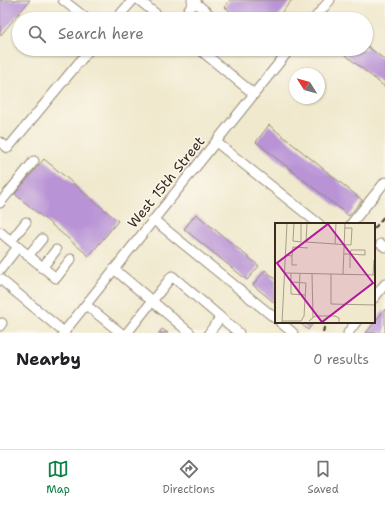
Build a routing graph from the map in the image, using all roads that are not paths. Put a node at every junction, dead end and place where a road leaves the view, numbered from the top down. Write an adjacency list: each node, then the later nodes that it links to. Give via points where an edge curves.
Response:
1 (63, 0): 6 (street)
2 (134, 0): 7 (street)
3 (138, 0): 8 (street)
4 (330, 0): 11 (street)
5 (194, 1): 9 (street); 10 (street)
6 (78, 12)
7 (123, 12)
8 (153, 12)
9 (187, 12)
10 (207, 12)
11 (320, 12)
12 (84, 56): 16 (street, via 8,148)
13 (208, 56): 15 (street)
14 (284, 56): 15 (street, West 15th Street)
15 (254, 94): 17 (street, West 15th Street)
16 (0, 142)
17 (216, 142): 21 (street, West 15th Street); 23 (street)
18 (34, 160): 20 (street)
19 (385, 182): 24 (street)
20 (0, 203)
21 (154, 220): 34 (street, West 15th Street); 41 (street)
22 (26, 222): 27 (street)
23 (318, 223)
24 (352, 223)
25 (0, 232): 27 (street)
26 (42, 239): 30 (street)
27 (11, 241): 28 (street)
28 (18, 247): 30 (street); 33 (street)
29 (56, 250): 32 (street)
30 (28, 256): 32 (street)
31 (71, 259): 32 (street, via 56,278)
32 (42, 268)
33 (0, 270)
34 (114, 270): 38 (street); 39 (street, West 15th Street)
35 (0, 279): 44 (street)
36 (385, 284): 37 (street)
37 (375, 297)
38 (152, 300): 40 (street, via 172,276); 46 (street); 47 (street)
39 (86, 305): 44 (street, West 15th Street); 45 (street)
40 (220, 318): 48 (street); 49 (street)
41 (275, 318)
42 (281, 323): 50 (street)
43 (355, 323): 51 (street)
44 (65, 333)
45 (121, 333)
46 (127, 333)
47 (190, 333)
48 (209, 333)
49 (239, 333)
50 (293, 333)
51 (348, 333)

